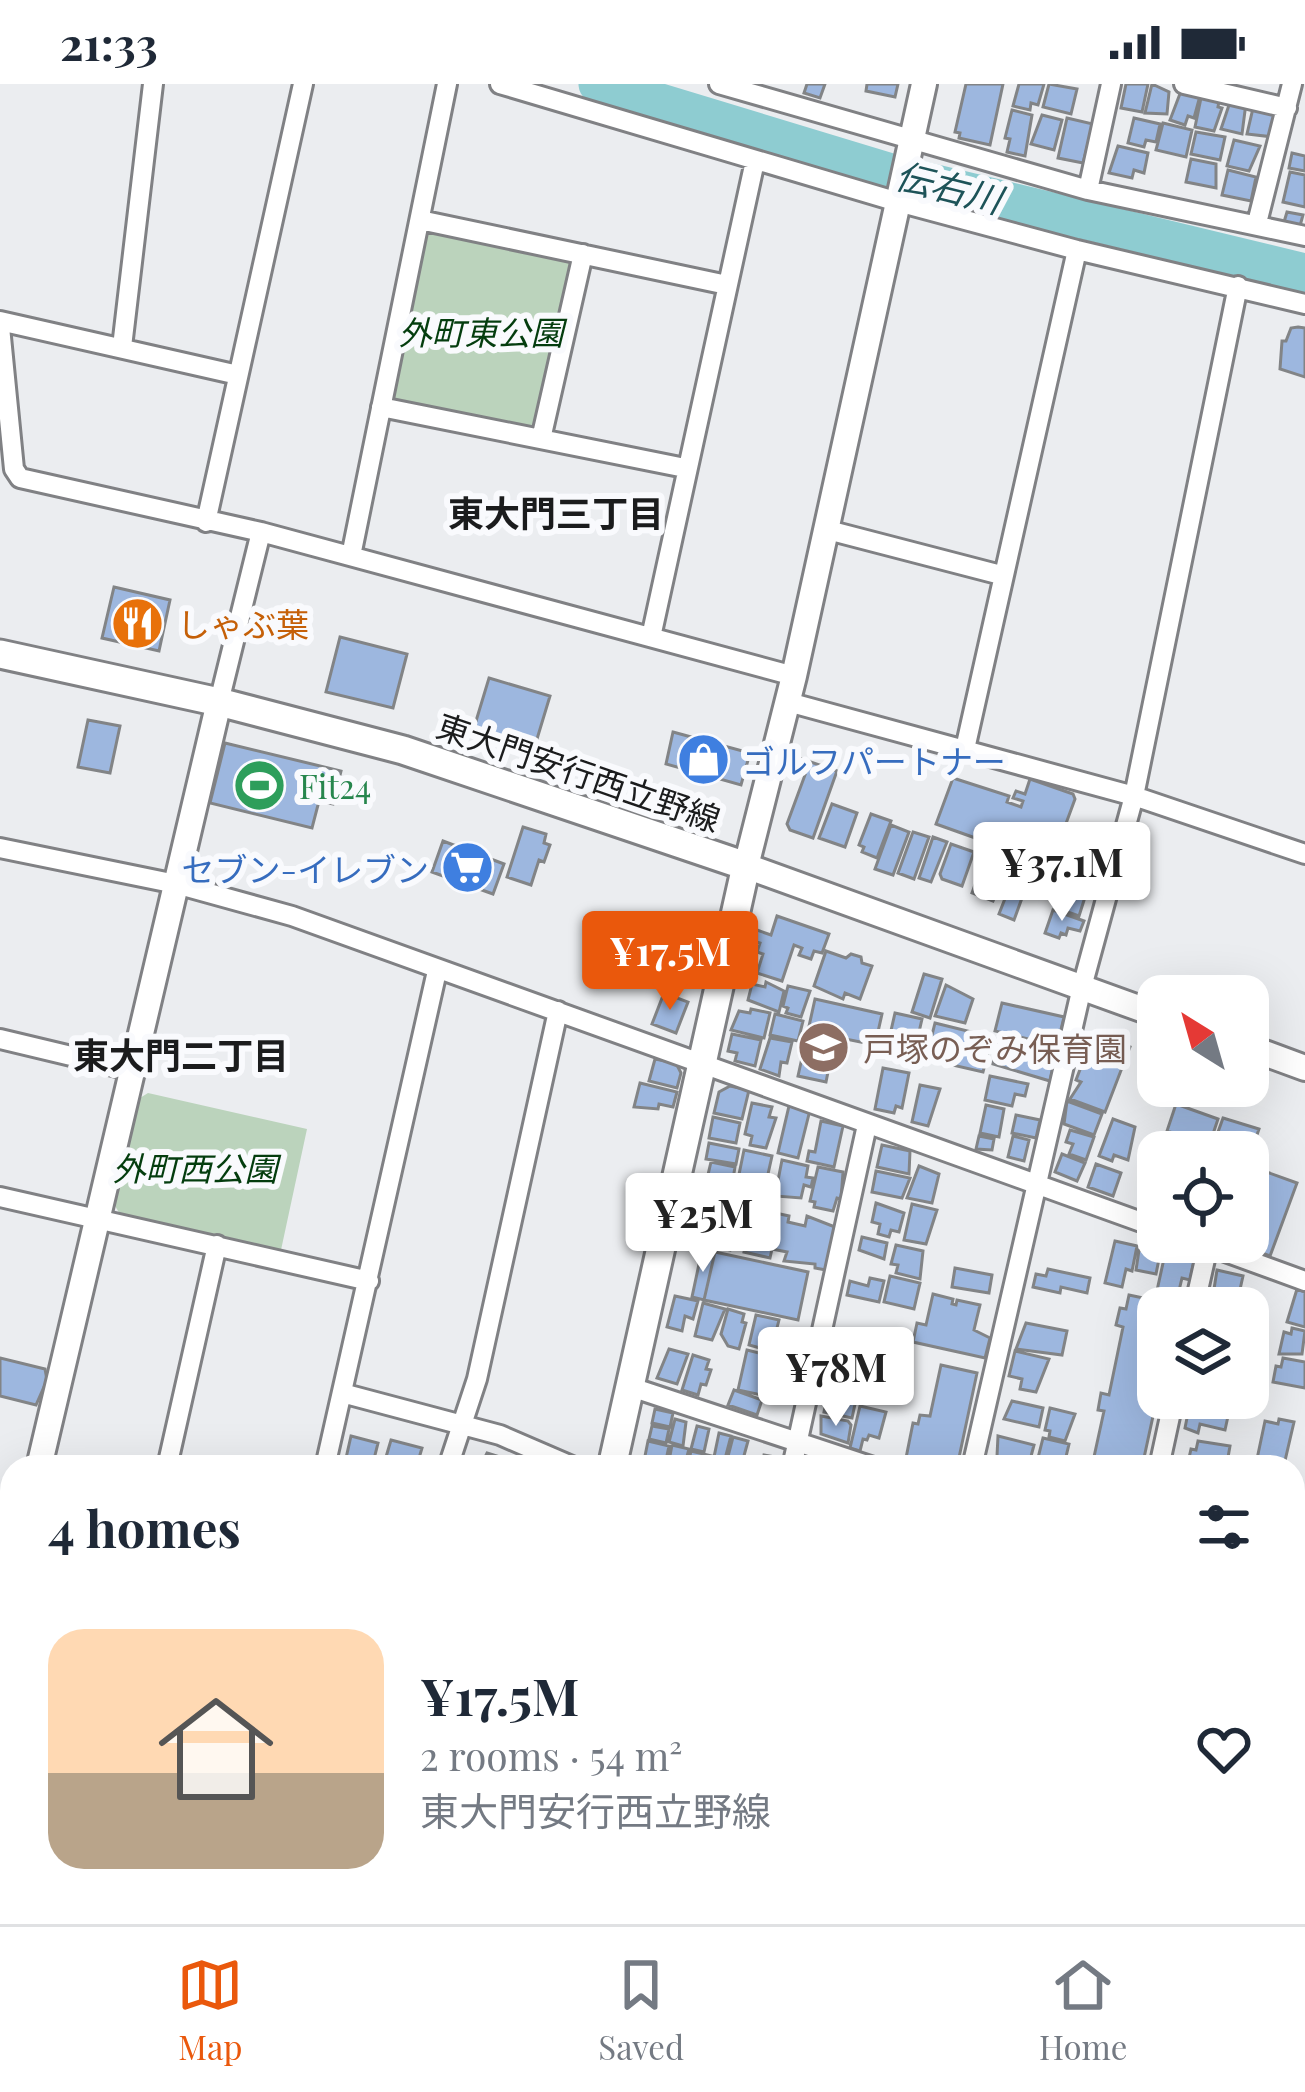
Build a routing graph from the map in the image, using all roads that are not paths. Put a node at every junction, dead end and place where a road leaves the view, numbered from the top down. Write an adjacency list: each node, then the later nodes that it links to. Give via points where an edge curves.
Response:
1 (153, 84): 24 (street)
2 (303, 84): 25 (street)
3 (448, 84): 15 (street)
4 (500, 84): 12 (street)
5 (719, 84): 11 (street)
6 (924, 84): 11 (street)
7 (1111, 84): 13 (street)
8 (1184, 84): 10 (street)
9 (1292, 84): 10 (street)
10 (1287, 108): 16 (street)
11 (910, 149): 13 (street); 14 (street)
12 (755, 161): 14 (street); 20 (street)
13 (1088, 190): 16 (street)
14 (899, 197): 18 (street); 30 (street)
15 (420, 220): 19 (street); 26 (street)
16 (1257, 224): 17 (street)
17 (1305, 236)
18 (1077, 250): 21 (street); 33 (street)
19 (583, 254): 20 (street); 27 (street)
20 (727, 285): 28 (street)
21 (1238, 286): 22 (street); 40 (street)
22 (1305, 304)
23 (0, 324): 24 (street); 29 (street, via 20,478)
24 (122, 347): 25 (street)
25 (238, 375): 29 (street)
26 (381, 407): 27 (street); 32 (street)
27 (542, 439): 28 (street)
28 (686, 468): 34 (street)
29 (206, 522): 31 (street)
30 (824, 529): 33 (street); 36 (street)
31 (261, 532): 32 (street); 37 (street)
32 (351, 556): 34 (street)
33 (1001, 575): 39 (street)
34 (651, 637): 36 (street)
35 (0, 654): 37 (main road, 東大門安行西立野線)
36 (794, 676): 38 (street)
37 (219, 702): 43 (main road, 東大門安行西立野線, via 403,750); 44 (street)
38 (788, 702): 39 (street); 43 (street)
39 (965, 748): 40 (street)
40 (1134, 796): 42 (street); 46 (street)
41 (0, 848): 44 (street)
42 (1304, 848)
43 (746, 866): 46 (street); 51 (main road, 東大門安行西立野線)
44 (176, 884): 45 (street, via 292,916); 53 (street)
45 (437, 971): 48 (street); 61 (street)
46 (1082, 987): 47 (street); 55 (street)
47 (1137, 1007)
48 (558, 1011): 51 (street); 66 (street)
49 (0, 1039): 53 (street)
50 (1269, 1055): 52 (street)
51 (702, 1063): 54 (street); 63 (main road, 東大門安行西立野線)
52 (1305, 1068)
53 (134, 1071): 58 (street)
54 (867, 1125): 55 (street); 67 (street)
55 (1036, 1184): 57 (street); 76 (street)
56 (0, 1196): 58 (street)
57 (1137, 1220)
58 (100, 1222): 59 (street); 68 (street)
59 (217, 1246): 61 (street); 69 (street)
60 (1255, 1263): 62 (street)
61 (369, 1281): 64 (street)
62 (1305, 1281)
63 (631, 1388): 67 (street); 73 (main road, 東大門安行西立野線)
64 (342, 1393): 66 (street); 70 (street)
65 (1169, 1419): 77 (street)
66 (464, 1428): 71 (street); 72 (street)
67 (797, 1443): 74 (street); 75 (street)
68 (42, 1455)
69 (170, 1455)
70 (328, 1455)
71 (453, 1455)
72 (546, 1455)
73 (615, 1455)
74 (794, 1455)
75 (835, 1455)
76 (975, 1455)
77 (1162, 1455)

